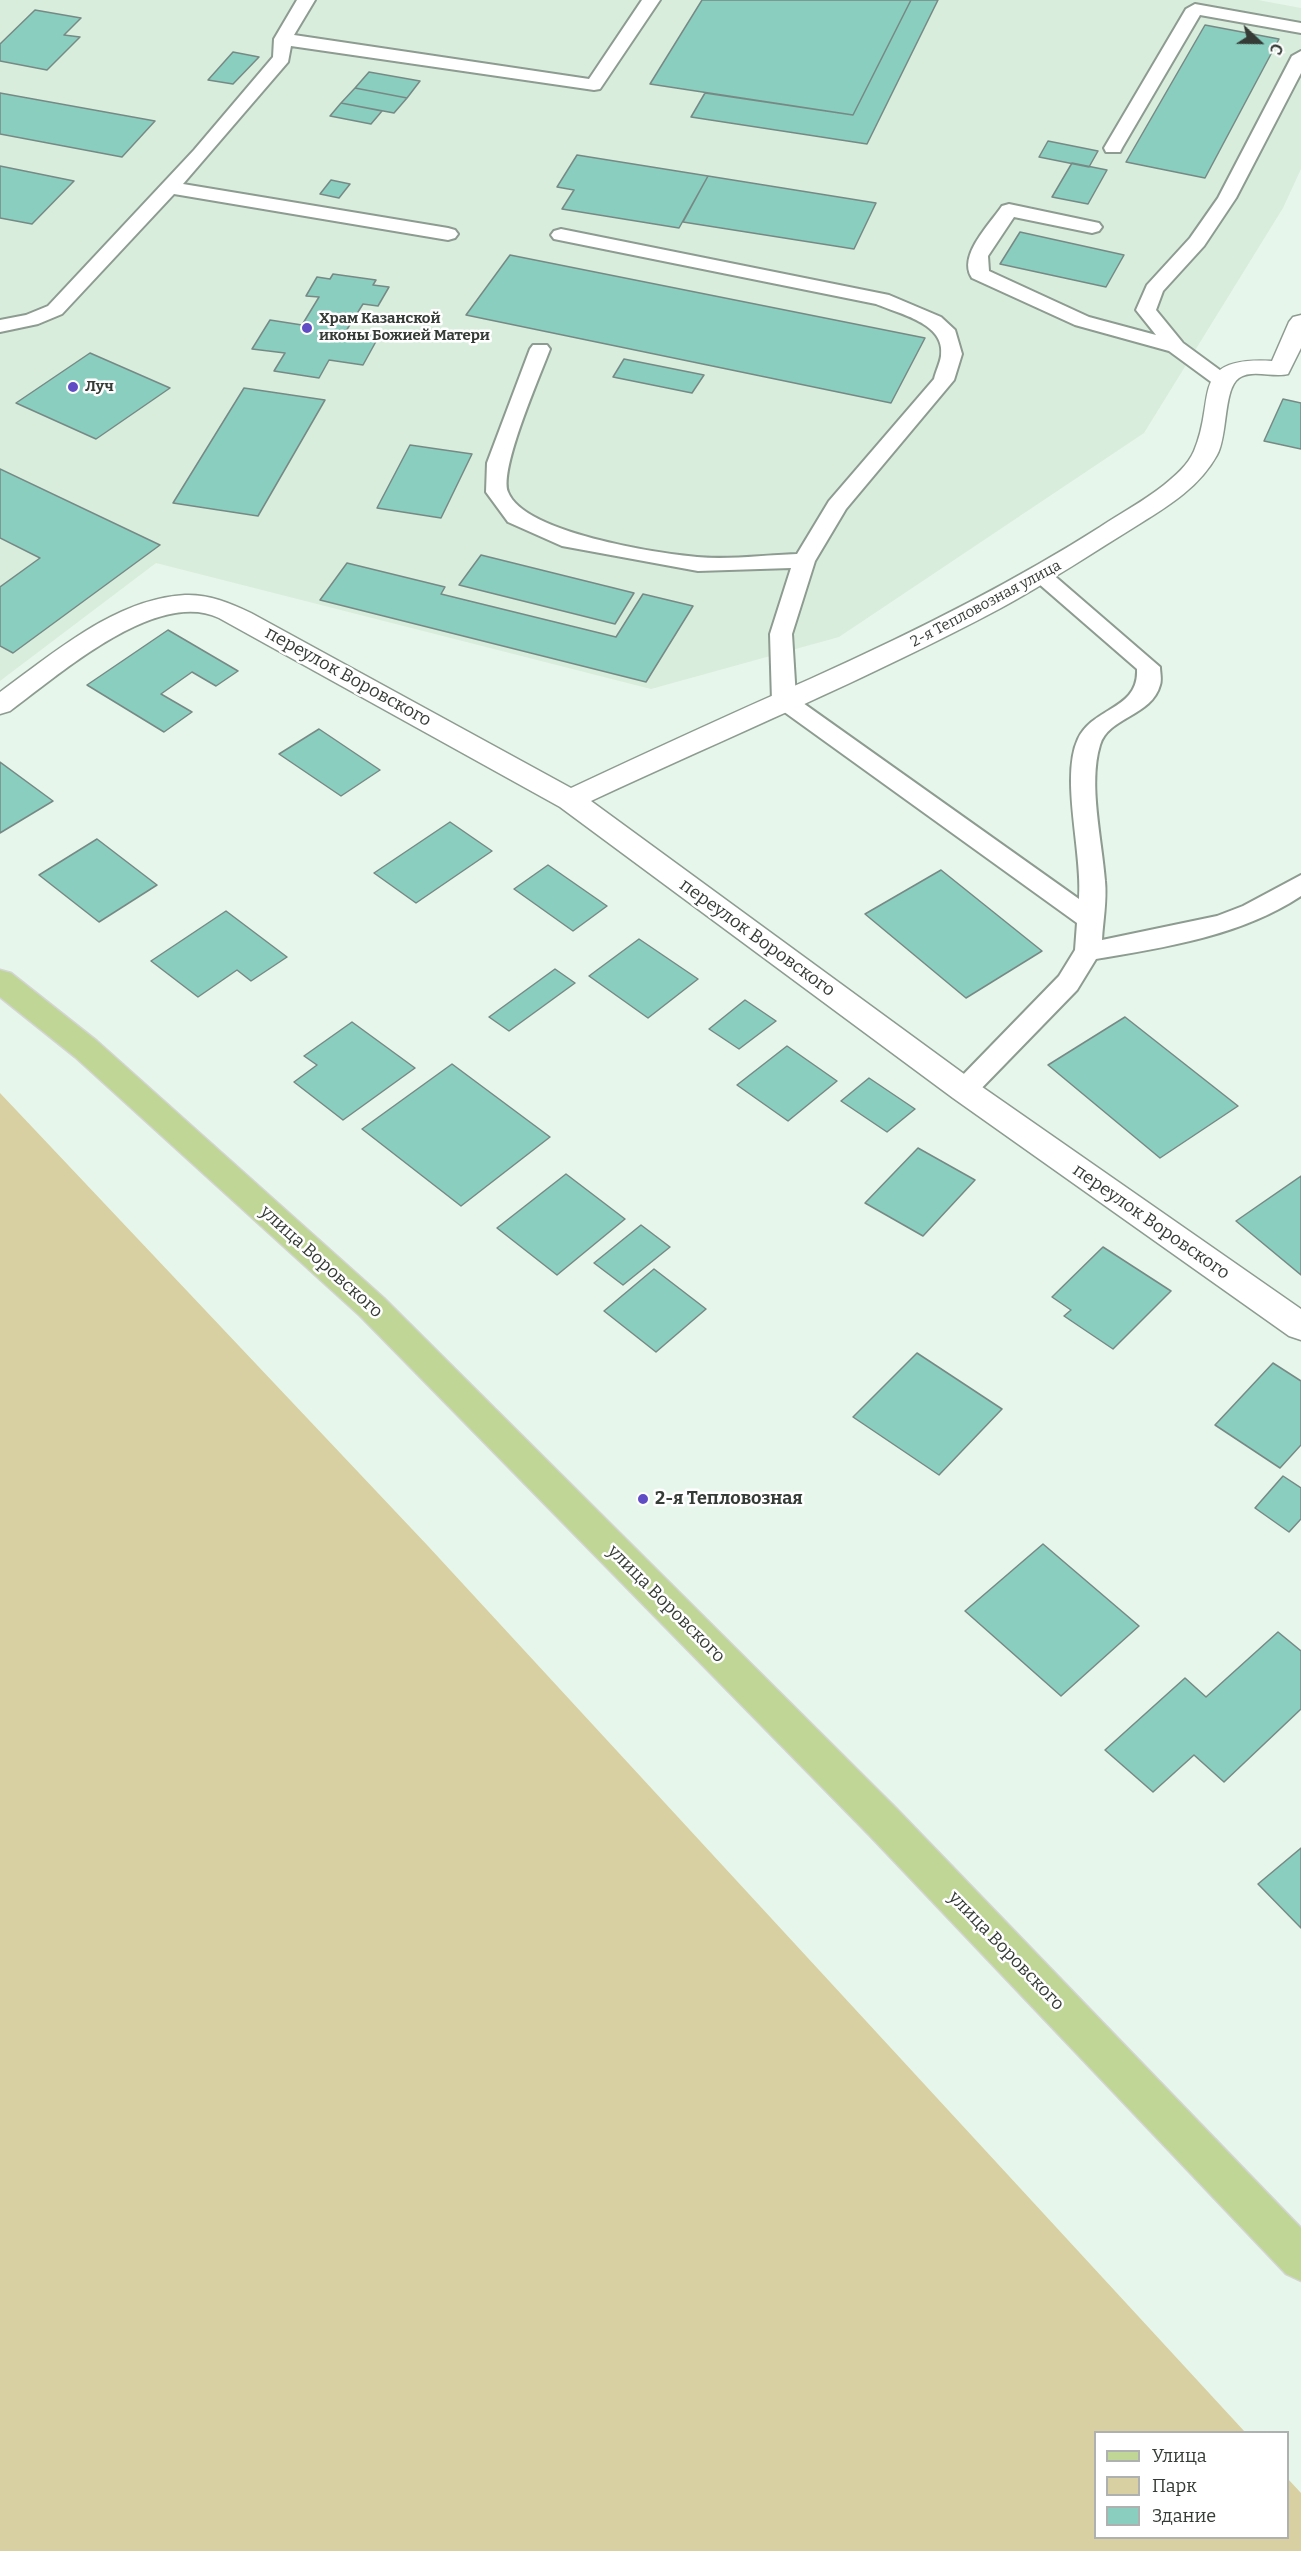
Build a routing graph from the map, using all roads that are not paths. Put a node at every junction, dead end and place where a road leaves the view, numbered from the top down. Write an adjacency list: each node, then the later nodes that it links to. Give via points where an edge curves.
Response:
1 (306, 0): 4 (lane)
2 (651, 0): 4 (lane, via 594,85)
3 (1301, 28): 6 (lane, via 1195,9)
4 (283, 39): 7 (lane, via 282,58)
5 (1301, 56): 13 (lane, via 1227,198 1197,242 1154,289 1146,310)
6 (1113, 148)
7 (170, 188): 9 (lane); 12 (lane, via 55,310)
8 (1092, 227): 13 (lane, via 1009,210 978,256 979,274 1082,321)
9 (448, 234)
10 (561, 235): 17 (lane, via 882,299 934,321 948,334 952,354 944,380 837,506)
11 (1301, 322): 15 (street)
12 (0, 326)
13 (1176, 347): 16 (lane)
14 (540, 349): 17 (lane, via 498,464 497,492 516,517 570,541 687,562)
15 (1291, 371): 16 (street, via 1252,364 1233,369)
16 (1221, 380): 18 (street, 2-я Тепловозная улица, via 1211,445 1194,472)
17 (804, 561): 19 (lane, via 781,634)
18 (1042, 577): 19 (street, 2-я Тепловозная улица, via 921,639); 23 (lane, via 1148,667 1149,685 1136,703 1102,724 1089,740 1083,767 1093,885)
19 (784, 701): 21 (street, 2-я Тепловозная улица); 23 (lane)
20 (0, 705): 21 (street, переулок Воровского, via 103,633 149,611 183,604 212,606)
21 (570, 800): 26 (street, переулок Воровского)
22 (1301, 884): 24 (lane, via 1278,901 1207,929)
23 (1092, 921): 24 (lane)
24 (1088, 951): 26 (lane, via 1068,983)
25 (0, 981): 28 (main road, улица Воровского, via 86,1049 372,1307 883,1822)
26 (964, 1090): 27 (street, переулок Воровского)
27 (1301, 1327)
28 (1301, 2259)

